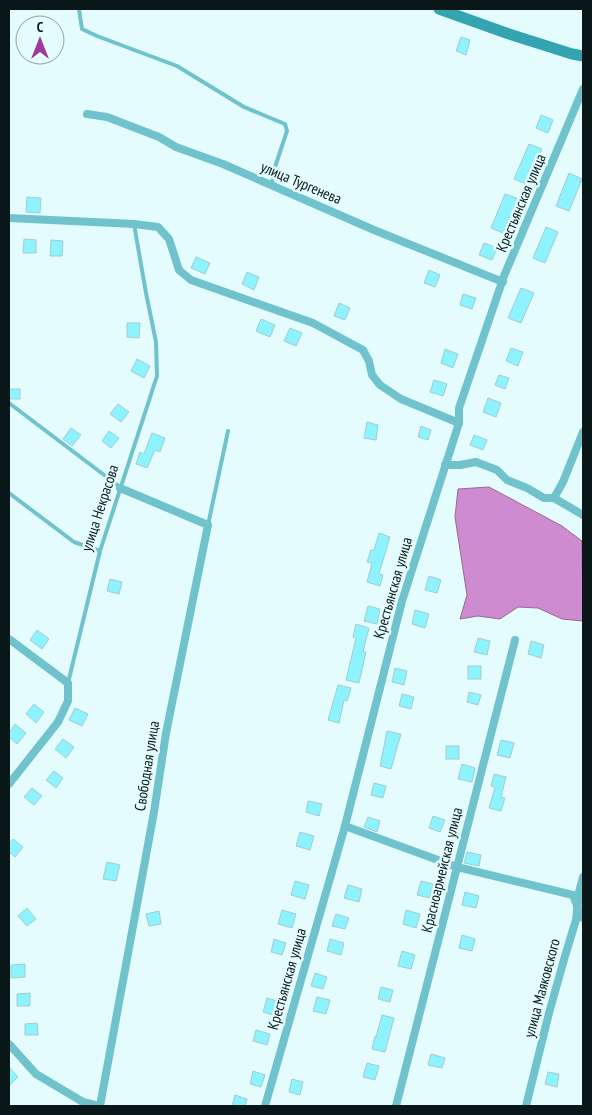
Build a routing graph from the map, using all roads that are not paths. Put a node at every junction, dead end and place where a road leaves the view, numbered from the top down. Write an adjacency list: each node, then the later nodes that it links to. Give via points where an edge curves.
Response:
1 (79, 9): 6 (lane, via 82,29 177,66 244,107 285,124 288,131)
2 (439, 9): 3 (street)
3 (583, 56)
4 (583, 89): 9 (street, Крестьянская улица)
5 (87, 114): 6 (street, улица Тургенева, via 107,117)
6 (272, 185): 9 (street, улица Тургенева)
7 (9, 218): 8 (street)
8 (134, 224): 11 (street, via 158,228 168,239 178,270 190,280 313,323 363,350 372,375 380,385 401,399); 15 (lane, улица Некрасова, via 156,342 157,376)
9 (502, 282): 11 (street, Крестьянская улица, via 459,408)
10 (9, 402): 15 (lane)
11 (458, 423): 14 (street, Крестьянская улица)
12 (228, 431): 19 (lane)
13 (583, 432): 17 (street)
14 (445, 465): 17 (street, via 476,462 497,470 507,480 544,498); 25 (street, Крестьянская улица, via 402,601)
15 (120, 488): 19 (street); 20 (lane, улица Некрасова)
16 (9, 493): 20 (lane, via 74,542)
17 (554, 498): 18 (street)
18 (583, 515)
19 (208, 525): 31 (street, Свободная улица, via 166,733)
20 (100, 551): 23 (lane, улица Некрасова)
21 (9, 640): 23 (street)
22 (515, 640): 26 (street, Красноармейская улица)
23 (68, 683): 24 (street, улица Некрасова, via 68,701 58,722)
24 (9, 784)
25 (345, 826): 26 (street); 32 (street, Крестьянская улица)
26 (457, 867): 28 (street, via 574,895); 33 (street, Красноармейская улица)
27 (583, 877): 28 (street, улица Маяковского)
28 (577, 906): 29 (street); 34 (street, улица Маяковского)
29 (583, 918)
30 (9, 1044): 31 (street, via 36,1074 83,1102)
31 (100, 1106)
32 (265, 1106)
33 (396, 1106)
34 (526, 1106)

